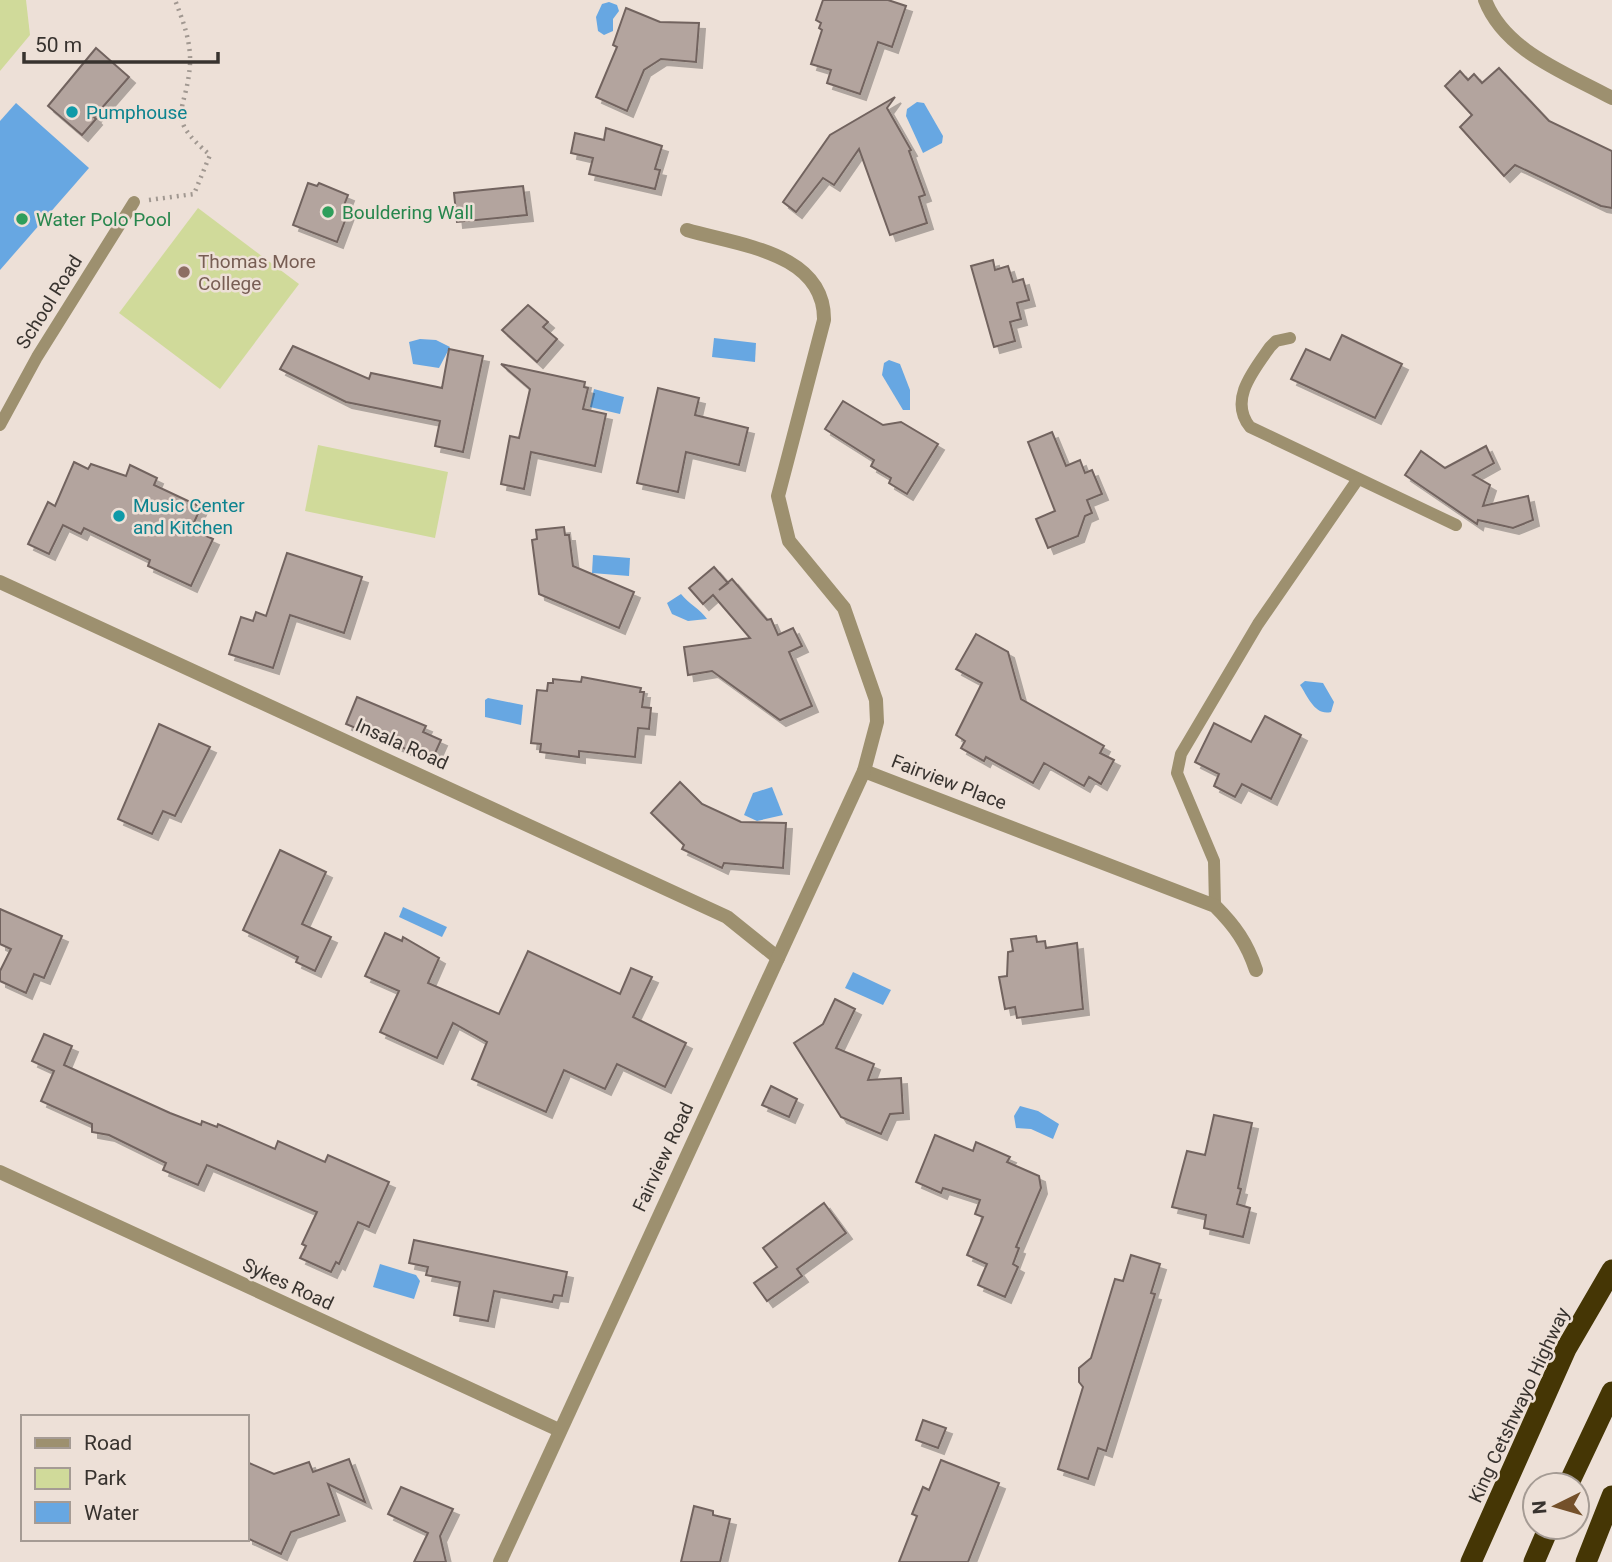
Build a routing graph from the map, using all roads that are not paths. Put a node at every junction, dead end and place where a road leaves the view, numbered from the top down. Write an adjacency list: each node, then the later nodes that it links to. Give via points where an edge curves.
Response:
1 (1485, 0): 2 (street, via 1517,44)
2 (1612, 99)
3 (134, 202): 6 (lane, School Road)
4 (687, 230): 10 (street, Fairview Place, via 795,264 811,279 824,304 824,320 778,496 789,541 844,608 876,700 877,722)
5 (1290, 338): 7 (lane, via 1276,341 1251,375 1241,401 1243,419 1259,433)
6 (0, 425)
7 (1358, 479): 8 (lane); 11 (lane, via 1258,624 1181,754 1177,773 1214,861)
8 (1456, 525)
9 (0, 582): 12 (street, Insala Road, via 727,917)
10 (864, 771): 11 (street, Fairview Place); 12 (street, Fairview Road)
11 (1214, 906): 13 (street, Fairview Place, via 1247,945)
12 (778, 958): 17 (street, Fairview Road)
13 (1256, 970)
14 (0, 1172): 17 (street, Sykes Road)
15 (1612, 1270): 22 (highway, King Cetshwayo Highway, via 1566,1349)
16 (1612, 1392): 18 (highway)
17 (559, 1430): 21 (street, Fairview Road)
18 (1574, 1471)
19 (1612, 1496): 24 (highway)
20 (1543, 1541): 23 (highway)
21 (500, 1562)
22 (1471, 1562)
23 (1534, 1562)
24 (1586, 1562)

